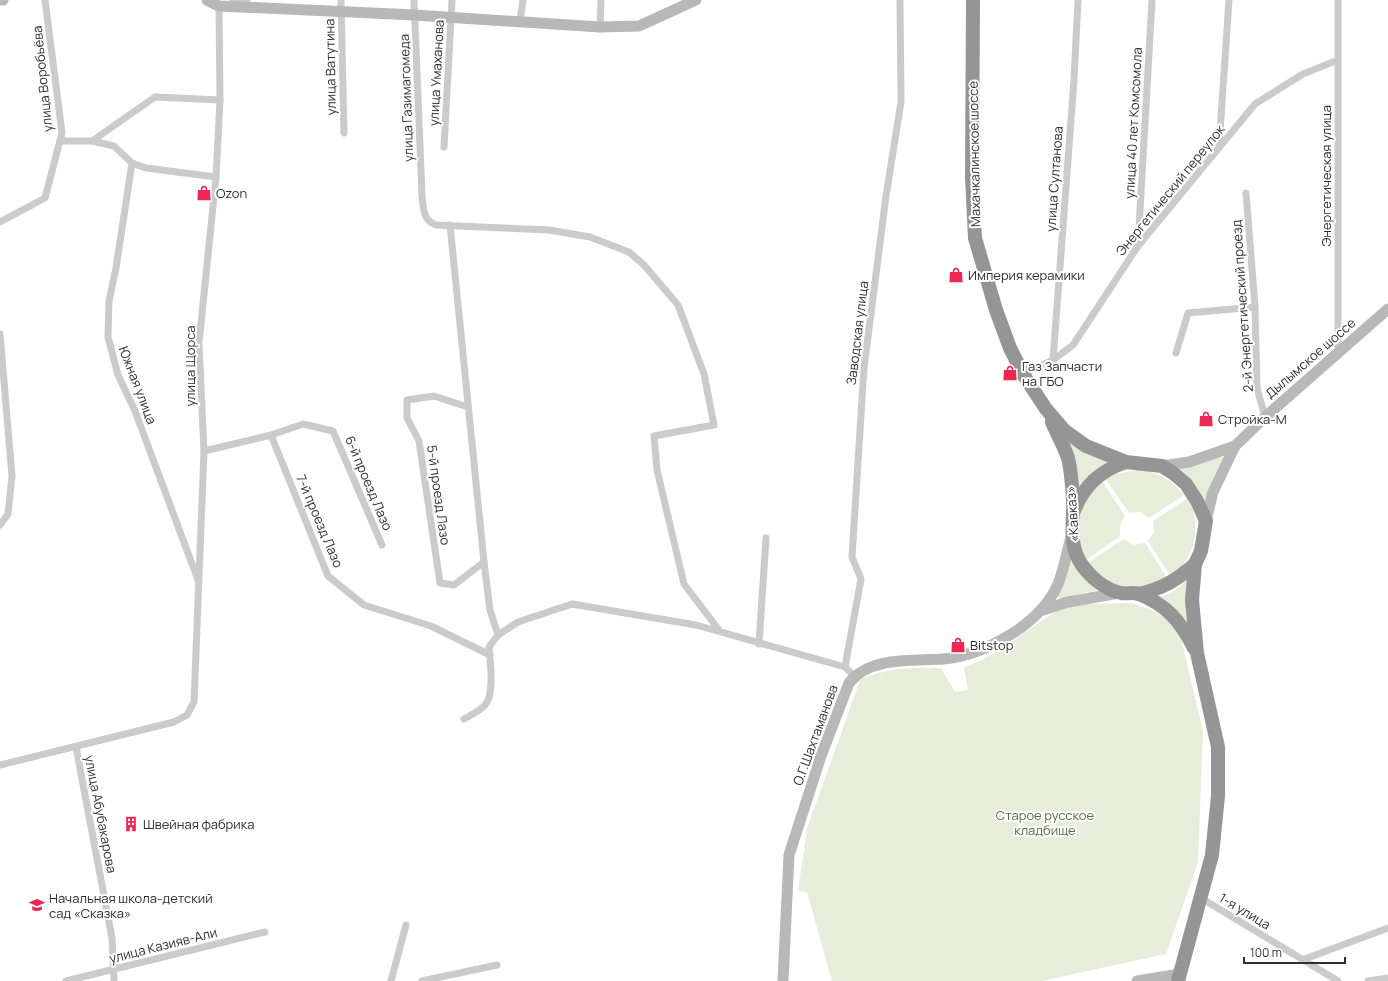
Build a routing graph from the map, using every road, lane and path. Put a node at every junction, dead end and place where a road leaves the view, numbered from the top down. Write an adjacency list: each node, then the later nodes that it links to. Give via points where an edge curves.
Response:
1 (45, 0): 25 (street, улица Воробьёва, via 62,133)
2 (207, 0): 16 (main road)
3 (247, 0): 16 (street)
4 (341, 0): 17 (street, улица Ватутина)
5 (414, 0): 18 (street, улица Газимагомеда)
6 (452, 0): 19 (street, улица Умаханова)
7 (523, 0): 20 (street)
8 (601, 0): 21 (street)
9 (696, 0): 21 (main road, via 639,26)
10 (900, 0): 69 (street, Заводская улица, via 901,102 864,368 852,557 861,579)
11 (973, 0): 41 (highway, Махачкалинское шоссе, via 972,178 975,238 996,310 1010,348)
12 (1078, 0): 40 (street, улица Султанова)
13 (1152, 0): 34 (street, улица 40 лет Комсомола)
14 (1229, 0): 28 (street)
15 (1338, 0): 22 (street, Энергетическая улица)
16 (219, 6): 17 (main road); 23 (street, улица Щорса)
17 (341, 12): 18 (main road); 24 (street, улица Ватутина)
18 (414, 15): 19 (main road); 33 (street, улица Газимагомеда, via 424,214 428,222)
19 (451, 19): 20 (main road); 27 (street, улица Умаханова)
20 (520, 21): 21 (main road)
21 (600, 27)
22 (1338, 60): 28 (street, Энергетический переулок, via 1303,74 1255,104); 38 (street, Энергетическая улица)
23 (220, 100): 26 (street, via 155,97); 30 (street, улица Щорса)
24 (344, 133)
25 (60, 141): 26 (street); 32 (street, улица Воробьёва, via 45,198)
26 (92, 141): 29 (street, via 114,146)
27 (444, 146)
28 (1219, 148): 34 (street, Энергетический переулок)
29 (132, 163): 30 (street, via 146,168); 60 (street, Южная улица, via 109,301 108,337 118,375)
30 (216, 177): 49 (street, улица Щорса, via 199,343)
31 (1246, 194): 35 (street, 2-й Энергетический проезд)
32 (0, 222)
33 (450, 225): 42 (street); 64 (street, via 549,230 590,237 629,252 644,264 678,305 704,374 714,425 654,436 657,470 684,584)
34 (1138, 246): 40 (street, Энергетический переулок, via 1073,345)
35 (1255, 307): 39 (street, via 1188,313); 44 (street, 2-й Энергетический проезд, via 1257,388)
36 (1388, 309): 38 (main road, Дылымское шоссе)
37 (0, 334): 45 (street)
38 (1338, 352): 44 (main road, Дылымское шоссе)
39 (1176, 353)
40 (1053, 360): 41 (street, Энергетический переулок)
41 (1024, 374): 43 (highway, Махачкалинское шоссе)
42 (468, 407): 58 (street); 58 (street, 5-й проезд Лазо, via 434,396 407,400 407,418 420,441 440,583 454,585)
43 (1046, 409): 50 (highway, Махачкалинское шоссе, via 1075,439); 52 (highway, «Кавказ», via 1068,459)
44 (1265, 417): 48 (main road, Дылымское шоссе)
45 (8, 434): 46 (street); 54 (street, via 12,476 8,514)
46 (0, 435)
47 (271, 435): 49 (street); 57 (street, 6-й проезд Лазо, via 303,424 333,431); 68 (street, 7-й проезд Лазо, via 328,576 364,605 431,626)
48 (1235, 446): 51 (main road, via 1188,462); 53 (main road, via 1213,492)
49 (204, 451): 60 (street, улица Щорса)
50 (1126, 462): 51 (highway, Махачкалинское шоссе); 52 (highway, via 1099,474 1088,484)
51 (1162, 466): 53 (highway, via 1186,484)
52 (1073, 512): 55 (highway, «Кавказ»)
53 (1206, 521): 59 (highway, via 1201,551)
54 (0, 525)
55 (1072, 535): 61 (highway, «Кавказ», via 1075,551 1092,578); 63 (main road, via 1058,584)
56 (766, 538): 66 (street)
57 (382, 545)
58 (484, 562): 65 (street, via 490,610)
59 (1195, 564): 62 (highway, via 1172,583 1157,590); 67 (highway, via 1192,600)
60 (199, 585): 72 (street, улица Щорса, via 194,702 187,715 174,722)
61 (1120, 593): 62 (highway, «Кавказ»); 63 (main road, via 1068,602)
62 (1138, 594): 67 (highway, «Кавказ», via 1174,616 1184,628)
63 (1040, 611): 70 (main road, О.Г.Шахтаманова, via 990,647 963,656 898,661 868,668)
64 (719, 630): 65 (street, via 572,604 518,622); 66 (street)
65 (498, 636): 68 (street, via 490,647)
66 (759, 644): 69 (street)
67 (1197, 653): 74 (highway, via 1218,747 1218,796 1212,855)
68 (490, 655): 71 (street, via 491,689 488,702)
69 (845, 667): 70 (street)
70 (854, 676): 88 (main road, О.Г.Шахтаманова, via 821,756 789,855)
71 (464, 719)
72 (76, 747): 73 (street); 80 (street, улица Абубакарова, via 112,938)
73 (0, 765)
74 (1201, 898): 78 (street, 1-я улица); 81 (highway)
75 (406, 925): 86 (street)
76 (1388, 928): 78 (street)
77 (265, 932): 80 (street, улица Казияв-Али)
78 (1302, 960): 90 (street, 1-я улица)
79 (497, 965): 83 (street)
80 (113, 970): 84 (street, улица Казияв-Али); 85 (street, улица Абубакарова)
81 (1179, 978): 89 (main road)
82 (1388, 978): 91 (street)
83 (436, 979): 87 (street)
84 (66, 981)
85 (114, 981)
86 (391, 981)
87 (422, 981)
88 (783, 981)
89 (1137, 981)
90 (1338, 981)
91 (1368, 981)

